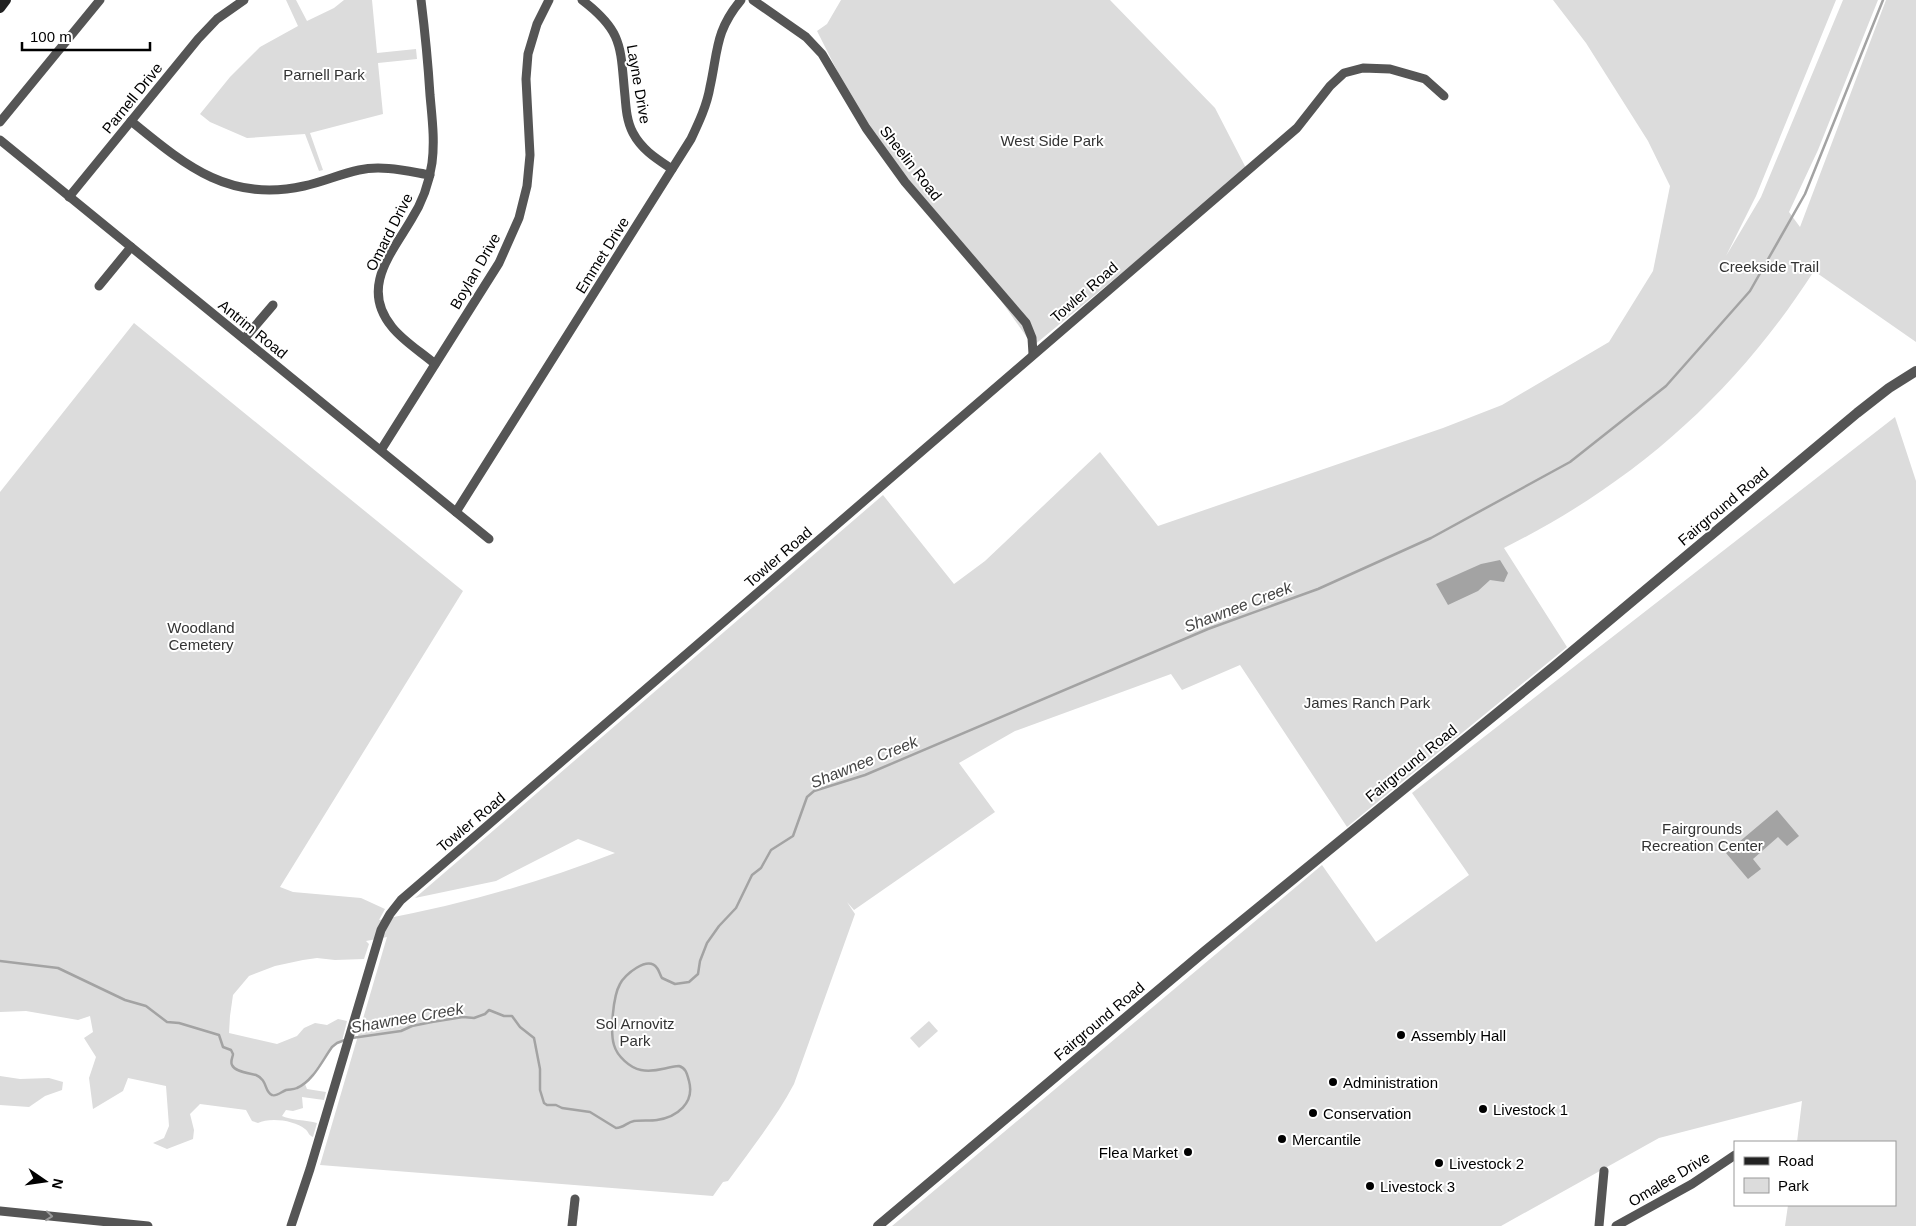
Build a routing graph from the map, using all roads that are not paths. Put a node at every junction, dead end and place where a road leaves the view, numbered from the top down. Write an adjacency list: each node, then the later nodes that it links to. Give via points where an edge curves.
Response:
1 (6, 0): 9 (main road)
2 (100, 0): 12 (street)
3 (244, 0): 11 (street, Parnell Drive, via 207,29)
4 (421, 0): 15 (street, Omard Drive, via 434,135)
5 (549, 0): 22 (street, Boylan Drive, via 528,54 530,155 519,218 499,262)
6 (582, 0): 14 (street, Layne Drive, via 606,20 615,34 621,54 628,120 634,134 645,149)
7 (741, 0): 14 (street, Emmet Drive, via 729,14 720,34 702,114)
8 (752, 0): 21 (street, Sheelin Road, via 806,37 822,54 866,128 905,182 1026,322)
9 (0, 8)
10 (1444, 96): 21 (street, Towler Road, via 1425,79 1390,69 1363,68 1344,73 1297,128)
11 (131, 121): 15 (street, via 190,167 244,188 294,188 372,168); 16 (street, Parnell Drive)
12 (0, 122)
13 (0, 140): 16 (street, Antrim Road)
14 (672, 169): 25 (street, Emmet Drive)
15 (430, 175): 22 (street, Omard Drive, via 420,203 383,266 378,292 390,326)
16 (69, 197): 17 (street, Antrim Road)
17 (131, 248): 18 (street); 20 (street, Antrim Road)
18 (99, 286)
19 (273, 305): 20 (street)
20 (244, 339): 24 (street, Antrim Road)
21 (1033, 354): 33 (street, Towler Road, via 401,900 381,930)
22 (435, 364): 24 (street, Boylan Drive)
23 (1916, 371): 35 (street, Fairground Road, via 1857,413 1556,665 1205,951)
24 (381, 450): 25 (street, Antrim Road)
25 (456, 512): 26 (street, Antrim Road)
26 (489, 538)
27 (1734, 1156): 37 (street, Omalee Drive, via 1692,1184)
28 (1604, 1171): 36 (street)
29 (575, 1199): 34 (street)
30 (0, 1212): 31 (street, one-way to 31)
31 (119, 1225): 32 (street)
32 (148, 1226)
33 (291, 1226)
34 (572, 1226)
35 (878, 1226)
36 (1599, 1226)
37 (1616, 1226)

